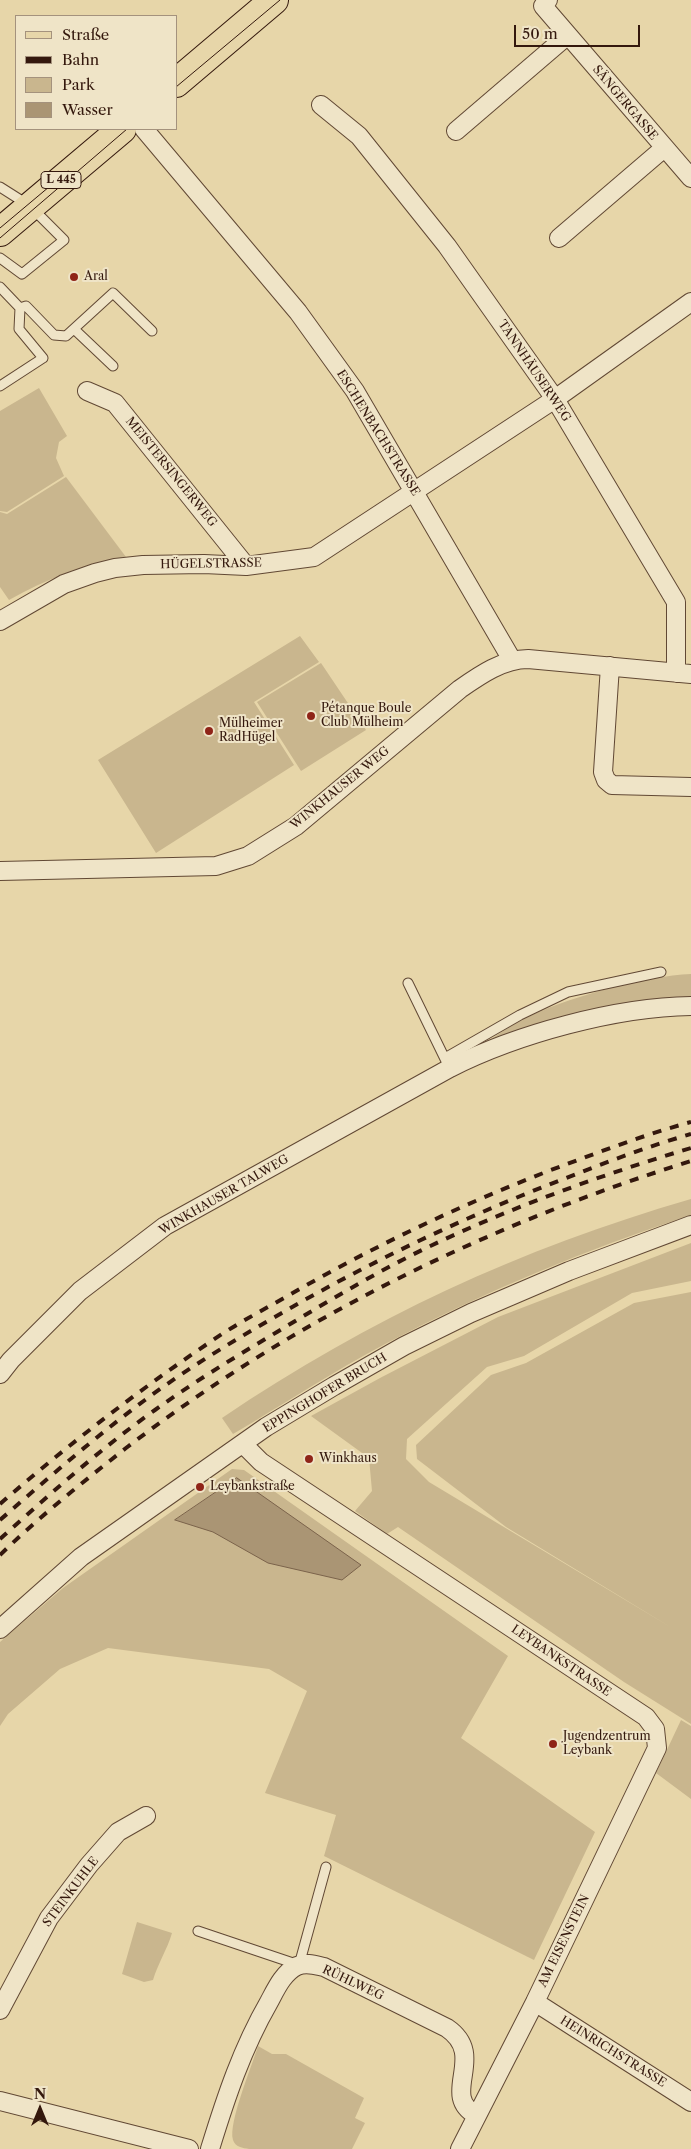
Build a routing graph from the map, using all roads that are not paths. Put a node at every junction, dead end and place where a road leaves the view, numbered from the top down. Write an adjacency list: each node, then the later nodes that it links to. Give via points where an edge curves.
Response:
1 (274, 0): 4 (main road)
2 (548, 0): 3 (street, SÄNGERGASSE, via 542,6)
3 (568, 35): 8 (street); 9 (street, SÄNGERGASSE)
4 (178, 81)
5 (321, 105): 24 (street, TANNHÄUSERWEG, via 359,136 447,246)
6 (121, 130): 12 (main road, L 445)
7 (145, 130): 25 (street, ESCHENBACHSTRASSE, via 298,312 355,391)
8 (456, 131)
9 (664, 149): 10 (street, SÄNGERGASSE); 14 (street, SÄNGERGASSE)
10 (691, 178)
11 (0, 187): 12 (lane)
12 (30, 206): 13 (main road, L 445); 15 (lane, via 64,240 22,274)
13 (0, 232)
14 (559, 238)
15 (0, 258)
16 (0, 287): 18 (lane)
17 (691, 302): 24 (street, HÜGELSTRASSE)
18 (20, 308): 19 (lane, via 26,306 54,334 66,336); 22 (lane, via 19,329 43,358)
19 (74, 329): 20 (lane, via 113,293); 21 (lane)
20 (152, 331)
21 (114, 366)
22 (0, 386)
23 (87, 391): 26 (street, MEISTERSINGERWEG, via 115,403)
24 (555, 399): 25 (street, HÜGELSTRASSE); 30 (street, TANNHÄUSERWEG, via 676,602)
25 (415, 493): 26 (street, HÜGELSTRASSE, via 314,557); 28 (street, ESCHENBACHSTRASSE)
26 (246, 566): 27 (street, HÜGELSTRASSE, via 143,565 95,572 64,584)
27 (0, 621)
28 (512, 660): 29 (street, WINKHAUSER WEG); 32 (street, WINKHAUSER WEG, via 460,689 296,826 248,856 216,866)
29 (610, 666): 30 (street, WINKHAUSER WEG); 31 (street, via 603,772 606,780 612,785)
30 (684, 673)
31 (691, 787)
32 (0, 871)
33 (661, 972): 36 (lane, WINKHAUSER TALWEG, via 568,992 520,1015)
34 (408, 983): 36 (lane)
35 (691, 1006): 36 (street, WINKHAUSER TALWEG, via 608,1016 548,1031)
36 (448, 1063): 38 (street, WINKHAUSER TALWEG, via 165,1226 80,1291)
37 (691, 1225): 39 (street, EPPINGHOFER BRUCH, via 569,1271 471,1313 334,1386)
38 (0, 1374)
39 (243, 1444): 40 (street, EPPINGHOFER BRUCH, via 82,1557); 41 (street, LEYBANKSTRASSE, via 261,1462 646,1717)
40 (0, 1630)
41 (655, 1729): 46 (street, AM EISENSTEIN, via 657,1748)
42 (146, 1816): 47 (street, STEINKUHLE, via 118,1832 49,1918)
43 (326, 1867): 45 (lane)
44 (198, 1932): 45 (lane)
45 (299, 1965): 50 (street, RÜHLWEG, via 324,1968 458,2035 464,2047 465,2062 461,2100 466,2110); 52 (street, via 280,1982 252,2032 232,2077)
46 (535, 2002): 49 (street, HEINRICHSTRASSE); 50 (street, AM EISENSTEIN)
47 (0, 2010)
48 (0, 2101): 51 (street)
49 (691, 2102)
50 (476, 2115): 53 (street, AM EISENSTEIN)
51 (189, 2149)
52 (210, 2149)
53 (460, 2149)

